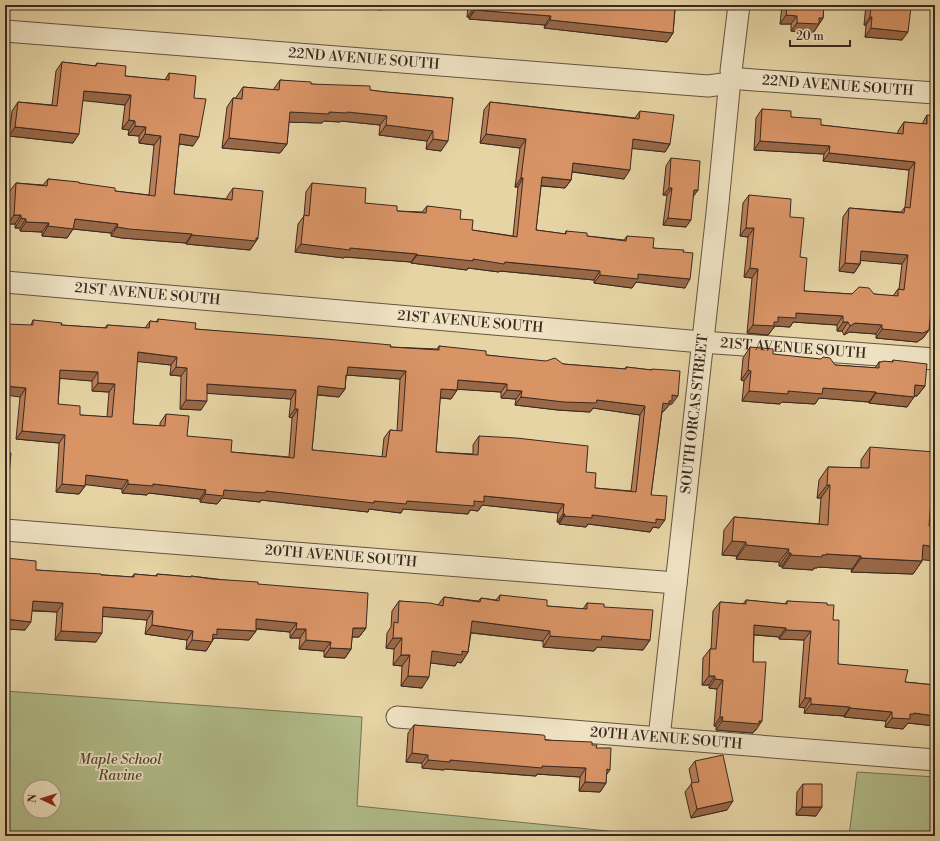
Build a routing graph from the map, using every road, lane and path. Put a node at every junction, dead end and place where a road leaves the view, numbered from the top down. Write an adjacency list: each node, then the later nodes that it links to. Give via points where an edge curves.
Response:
1 (739, 5): 3 (street, SOUTH ORCAS STREET)
2 (5, 31): 3 (street, 22ND AVENUE SOUTH, via 708,86)
3 (731, 81): 4 (street, 22ND AVENUE SOUTH); 6 (street, SOUTH ORCAS STREET)
4 (935, 94)
5 (5, 282): 6 (street, 21ST AVENUE SOUTH)
6 (702, 342): 7 (street, 21ST AVENUE SOUTH); 9 (street, SOUTH ORCAS STREET)
7 (935, 359)
8 (5, 530): 9 (street, 20TH AVENUE SOUTH)
9 (676, 583): 11 (street, SOUTH ORCAS STREET)
10 (397, 717): 11 (street, 20TH AVENUE SOUTH)
11 (659, 738): 12 (street, 20TH AVENUE SOUTH)
12 (935, 760)

